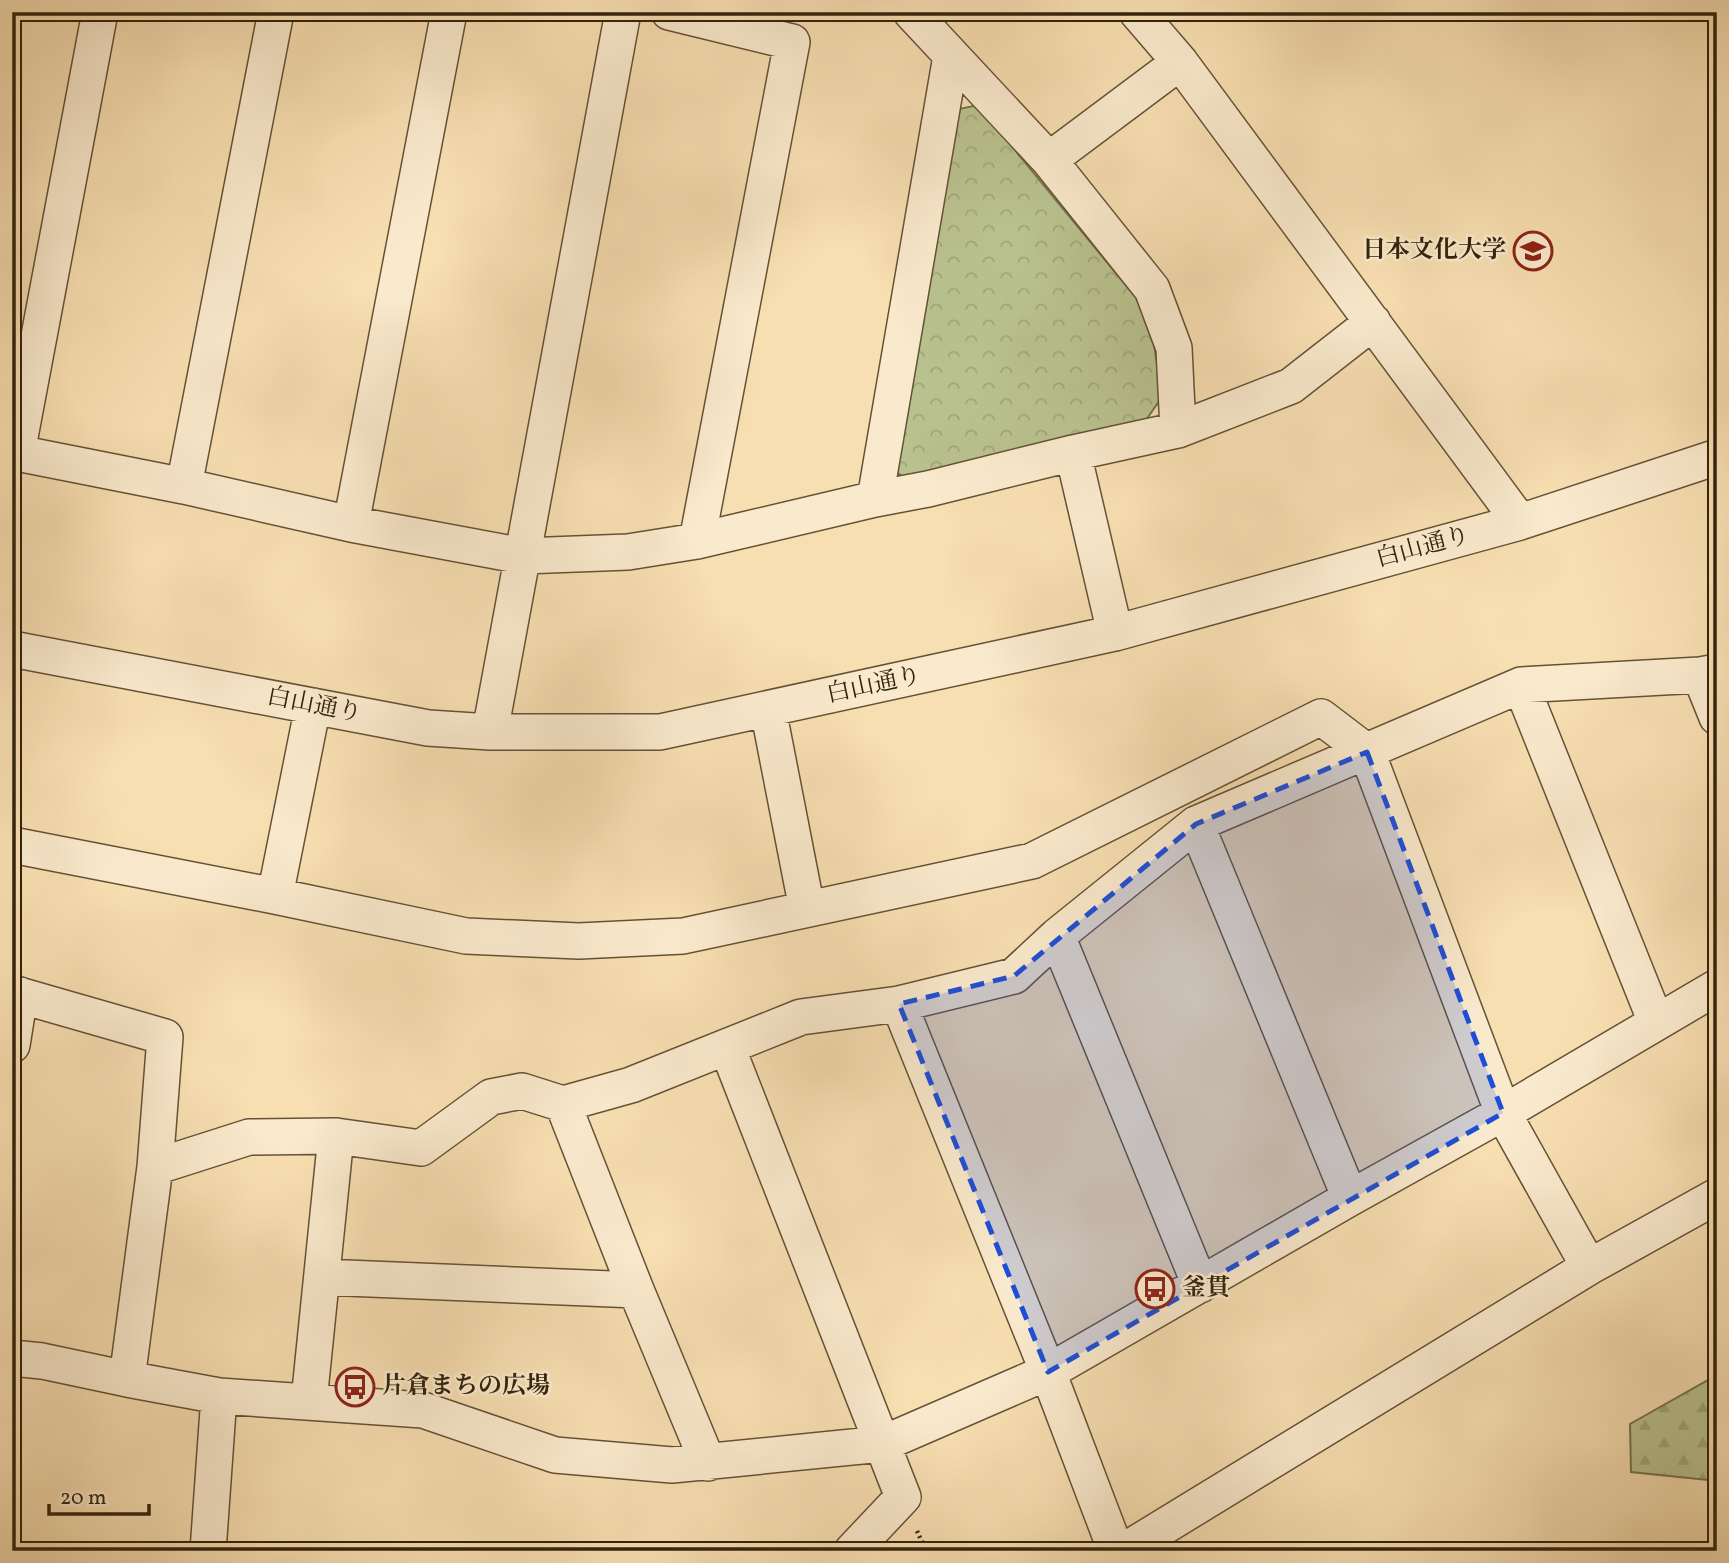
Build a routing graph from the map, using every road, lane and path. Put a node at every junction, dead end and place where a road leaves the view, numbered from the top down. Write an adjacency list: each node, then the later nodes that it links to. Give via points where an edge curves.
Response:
1 (100, 12): 13 (street)
2 (276, 12): 16 (street)
3 (449, 12): 19 (street)
4 (623, 12): 21 (street)
5 (669, 12): 20 (street, via 792,42)
6 (911, 12): 8 (street)
7 (1137, 12): 9 (street)
8 (951, 57): 10 (street); 17 (street)
9 (1181, 62): 10 (street); 11 (street)
10 (1049, 160): 12 (street, via 1152,289 1174,348)
11 (1373, 322): 12 (street, via 1291,386); 18 (street)
12 (1178, 430): 14 (street)
13 (14, 452): 16 (street)
14 (1073, 453): 17 (street); 22 (street)
15 (1717, 457): 18 (street, 白山通り)
16 (184, 486): 19 (street)
17 (875, 499): 20 (street)
18 (1520, 522): 22 (street, 白山通り)
19 (351, 524): 21 (street)
20 (697, 541): 21 (street, via 628,552)
21 (523, 556): 29 (street)
22 (1115, 633): 27 (street, 白山通り)
23 (12, 649): 26 (street, 白山通り)
24 (1708, 674): 25 (street); 28 (street)
25 (1521, 685): 30 (street); 39 (street)
26 (313, 706): 29 (street, 白山通り, via 428,728); 33 (street)
27 (768, 709): 29 (street, 白山通り, via 660,732); 34 (street)
28 (1717, 718)
29 (490, 732)
30 (1367, 751): 31 (street); 34 (street, via 1321,718 1032,861); 43 (street)
31 (1196, 824): 35 (street); 47 (street)
32 (12, 845): 33 (street)
33 (275, 896): 34 (street, via 466,936 579,941 683,936)
34 (807, 909)
35 (1057, 936): 38 (street, via 1014,976); 50 (street)
36 (1717, 987): 39 (street)
37 (16, 994): 40 (street); 45 (street, via 165,1037)
38 (900, 1004): 41 (street, via 801,1017); 53 (street)
39 (1656, 1022): 43 (street)
40 (12, 1045)
41 (727, 1047): 42 (street, via 631,1085); 57 (street)
42 (563, 1104): 44 (street, via 522,1091 491,1097 421,1148); 51 (street)
43 (1503, 1113): 47 (street); 48 (street)
44 (335, 1136): 45 (street, via 249,1137); 49 (street)
45 (155, 1167): 54 (street)
46 (1717, 1196): 48 (street)
47 (1350, 1198): 50 (street)
48 (1589, 1267): 62 (street)
49 (322, 1276): 51 (street); 56 (street)
50 (1200, 1284): 53 (street)
51 (636, 1290): 58 (street)
52 (12, 1358): 54 (street)
53 (1048, 1372): 57 (street); 61 (street)
54 (127, 1379): 55 (street)
55 (219, 1396): 56 (street); 59 (street)
56 (309, 1401): 58 (street, via 423,1410 555,1455 672,1465)
57 (882, 1444): 58 (street); 60 (street, via 903,1497)
58 (708, 1463)
59 (208, 1551)
60 (852, 1551)
61 (1116, 1551)
62 (1124, 1551)

